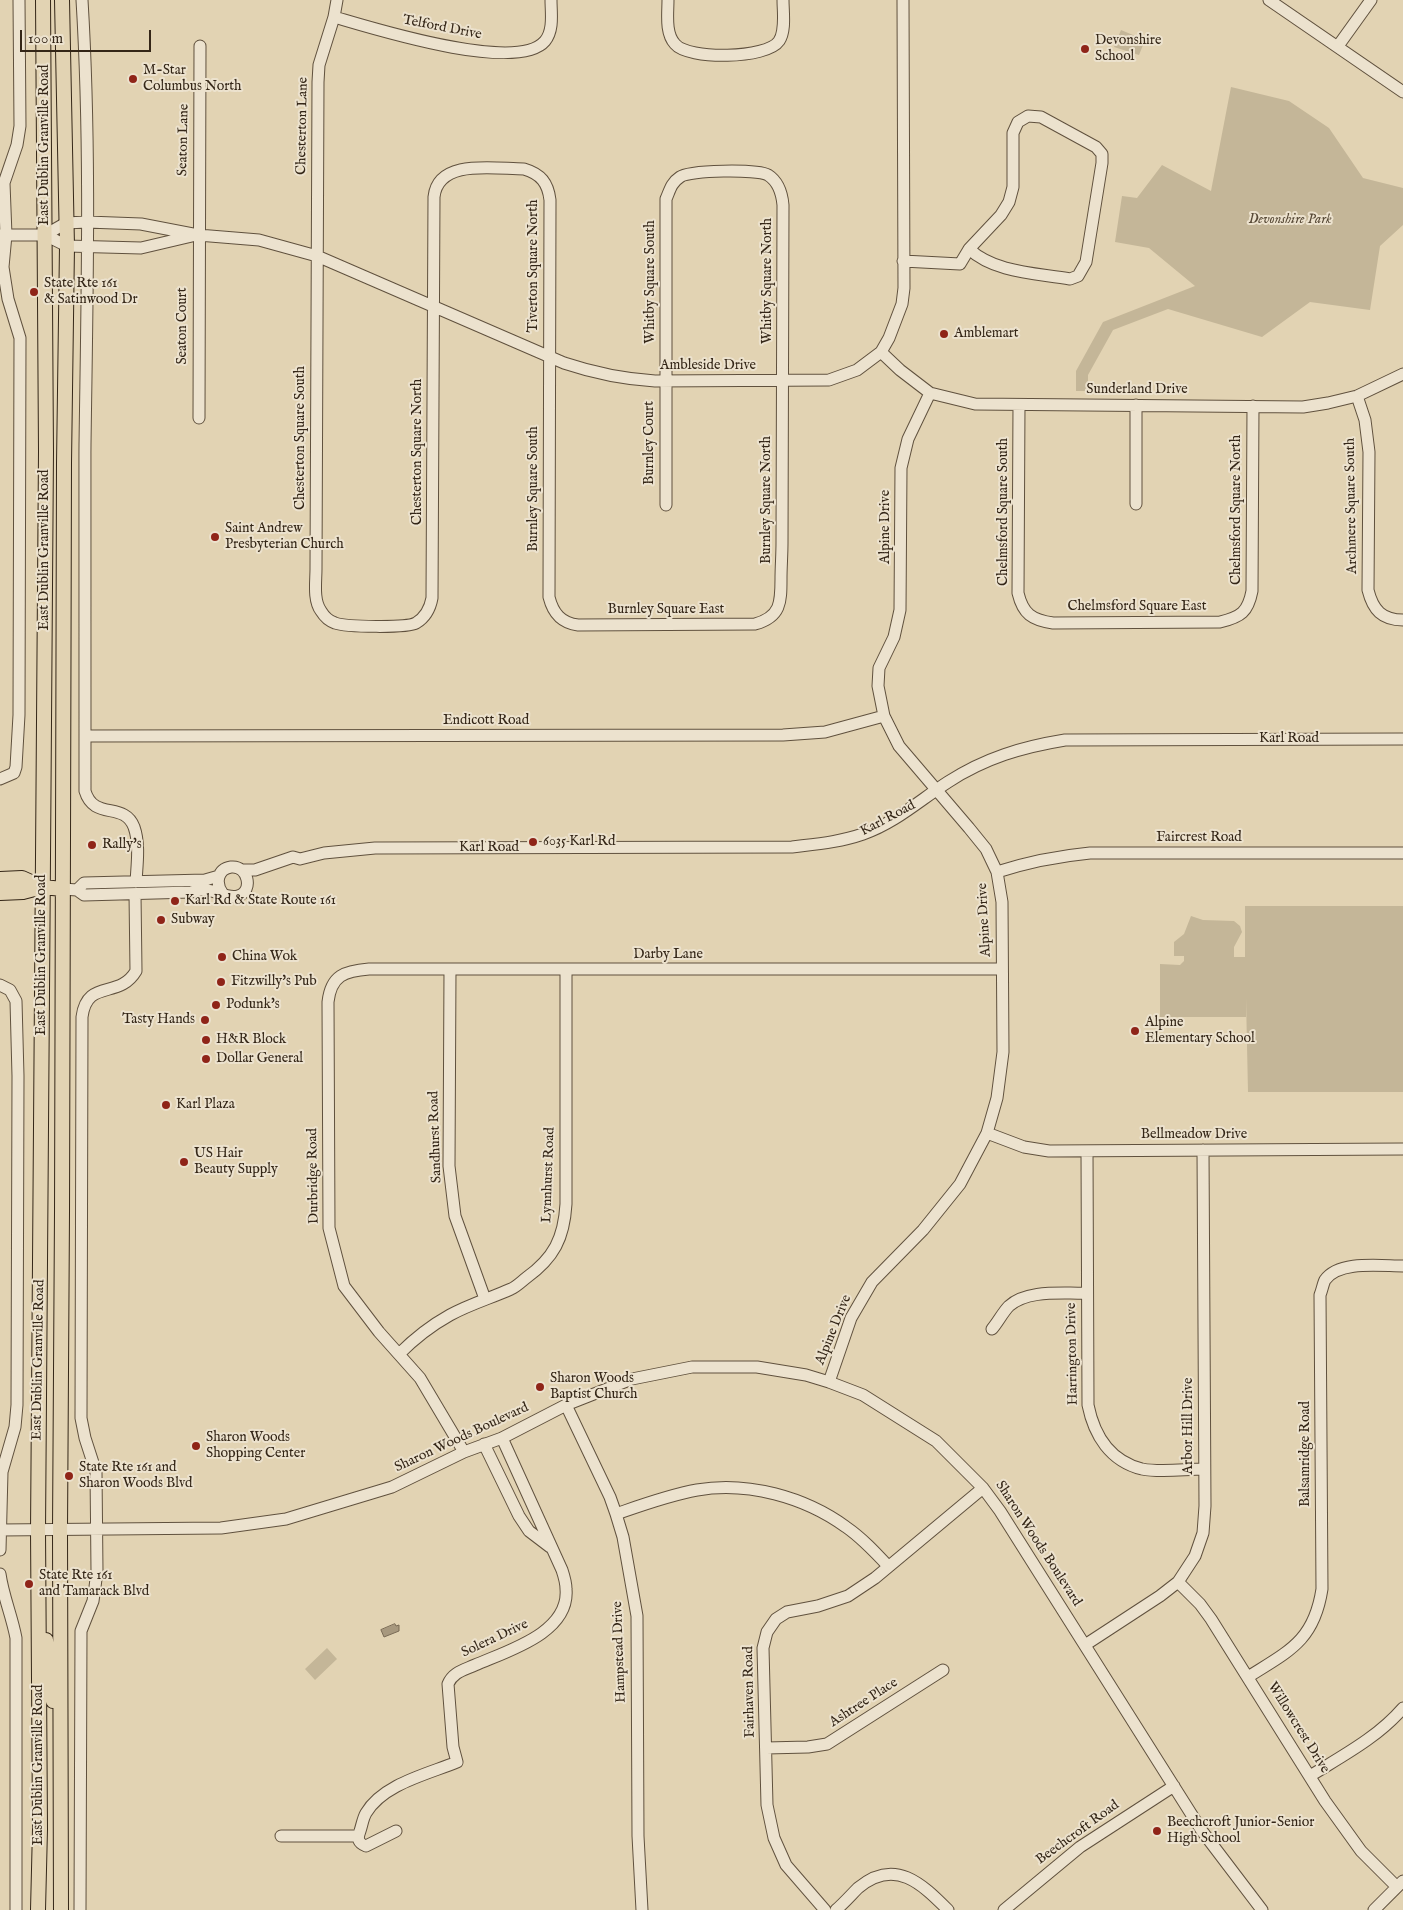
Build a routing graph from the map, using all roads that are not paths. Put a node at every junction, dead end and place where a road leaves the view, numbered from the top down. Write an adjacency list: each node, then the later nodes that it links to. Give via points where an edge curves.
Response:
1 (19, 0): 20 (street, East Dublin Granville Road, via 20,126 4,183)
2 (43, 0): 21 (main road, East Dublin Granville Road)
3 (66, 0): 19 (main road, East Dublin Granville Road)
4 (82, 0): 18 (street)
5 (337, 0): 12 (street, Chesterton Lane)
6 (551, 0): 12 (street, Telford Drive, via 550,30 544,41 530,50 518,52 446,46)
7 (668, 0): 8 (street, via 668,26 672,40 683,51 752,54 767,51 778,43 784,26)
8 (783, 0)
9 (903, 0): 27 (street, Ambleside Drive)
10 (1269, 0): 14 (street)
11 (1371, 0): 14 (street)
12 (334, 17): 26 (street, Chesterton Lane, via 319,65)
13 (200, 46): 22 (street, Seaton Lane)
14 (1338, 46): 15 (street)
15 (1403, 92)
16 (542, 179): 28 (street, Chesterton Square North, via 524,169 462,168 440,180 434,197); 30 (street, Tiverton Square North, via 549,189 550,200)
17 (776, 183): 32 (street, Whitby Square South, via 768,175 758,172 694,172 681,175 672,184 666,200); 33 (street, Whitby Square North, via 783,205)
18 (87, 222): 19 (street, Ambleside Drive); 22 (street, Ambleside Drive, via 141,224); 24 (street)
19 (66, 223): 21 (street, Ambleside Drive); 23 (main road, East Dublin Granville Road)
20 (3, 235): 21 (street); 51 (street, East Dublin Granville Road, via 4,283 20,350 19,697 16,767 14,773)
21 (45, 235): 23 (street, Ambleside Drive); 61 (main road, East Dublin Granville Road)
22 (198, 235): 24 (street, Ambleside Drive, via 141,248); 26 (street, Ambleside Drive, via 259,240); 39 (street, Seaton Court)
23 (67, 246): 24 (street, Ambleside Drive); 62 (main road, East Dublin Granville Road, via 64,463)
24 (87, 246): 49 (street, via 84,482)
25 (969, 249): 25 (street, via 1001,216 1009,202 1013,133 1018,122 1028,116 1041,117 1096,147 1102,154 1082,273 1070,279 996,266); 27 (street, via 960,264)
26 (317, 256): 28 (street, Ambleside Drive); 42 (street, Chesterton Square South, via 316,599 319,609 334,623 402,626 415,624 424,616)
27 (903, 261): 29 (street, Ambleside Drive, via 902,304)
28 (433, 306): 30 (street, Ambleside Drive); 42 (street, Chesterton Square North)
29 (881, 352): 33 (street, Ambleside Drive, via 857,370 829,380); 34 (street, Sunderland Drive)
30 (550, 356): 32 (street, Ambleside Drive, via 606,376); 46 (street, Burnley Square South, via 549,597 552,609)
31 (1403, 374): 35 (street, Sunderland Drive)
32 (665, 380): 33 (street, Ambleside Drive); 41 (street, Burnley Court)
33 (782, 381): 45 (street, Burnley Square North, via 781,597)
34 (930, 393): 36 (street, Sunderland Drive, via 975,404); 48 (street, Alpine Drive, via 908,439 901,468 900,610 894,637 879,668 878,686)
35 (1356, 396): 38 (street, Sunderland Drive, via 1303,407); 47 (street, Archmere Square South, via 1369,452 1368,590 1380,613)
36 (1020, 405): 37 (street, Sunderland Drive); 44 (street, Chelmsford Square South, via 1018,593)
37 (1136, 405): 38 (street, Sunderland Drive); 40 (street)
38 (1253, 406): 43 (street, Chelmsford Square North, via 1252,591)
39 (199, 418)
40 (1136, 504)
41 (666, 505)
42 (432, 598)
43 (1243, 613): 44 (street, Chelmsford Square East, via 1232,619 1210,622 1053,623)
44 (1030, 616)
45 (772, 617): 46 (street, Burnley Square East, via 755,624 667,625 578,625)
46 (560, 619)
47 (1403, 620)
48 (884, 716): 49 (street, Endicott Road, via 825,732 782,735); 52 (street, Alpine Drive, via 899,746)
49 (86, 736): 59 (street, via 87,798 94,806 126,816 134,825 137,837)
50 (1403, 740): 52 (street, Karl Road, via 1065,740 1000,755)
51 (0, 779)
52 (937, 790): 54 (street, Karl Road, via 898,817 865,833 831,843 792,847 375,848); 56 (street, Alpine Drive, via 986,849)
53 (1403, 853): 56 (street, Faircrest Road, via 1090,854 1066,856)
54 (300, 859): 55 (street, Karl Road, via 293,857 254,870); 60 (street, Karl Road, via 296,865 258,876)
55 (242, 870): 57 (street, via 230,867); 60 (street, via 247,876)
56 (998, 872): 68 (street, Alpine Drive, via 1002,902)
57 (219, 876): 59 (street, via 205,880); 65 (street, via 218,885)
58 (0, 879): 61 (main road, via 22,878)
59 (136, 882): 62 (street, via 84,883)
60 (247, 886): 65 (street, via 237,896)
61 (42, 887): 62 (main road); 63 (main road); 90 (main road, East Dublin Granville Road)
62 (70, 889): 64 (street, via 84,895); 91 (main road, East Dublin Granville Road)
63 (0, 893)
64 (135, 894): 65 (street, via 205,890); 88 (street, via 136,970 125,984 92,994 86,1000 82,1017 81,1418 96,1472)
65 (223, 894)
66 (450, 970): 67 (street, Darby Lane); 69 (street, Darby Lane, via 354,970); 77 (street, Sandhurst Road, via 449,1166 455,1216)
67 (566, 970): 68 (street, Darby Lane); 77 (street, Lynnhurst Road, via 565,1221 553,1253 541,1268 513,1288)
68 (1002, 970): 71 (street, Alpine Drive, via 1002,1052 997,1098)
69 (336, 980): 79 (street, Durbridge Road, via 328,1002 329,1228 344,1286)
70 (0, 985): 89 (street, East Dublin Granville Road, via 10,990 16,1000 18,1085 17,1405 16,1427 2,1472)
71 (987, 1133): 74 (street, Bellmeadow Drive, via 1049,1151); 80 (street, Alpine Drive, via 960,1184 923,1230 872,1282 852,1318)
72 (1403, 1149): 73 (street, Bellmeadow Drive)
73 (1203, 1150): 74 (street, Bellmeadow Drive); 85 (street, Arbor Hill Drive)
74 (1087, 1151): 76 (street, Harrington Drive)
75 (1403, 1266): 99 (street, Balsamridge Road, via 1350,1266 1336,1270 1325,1280 1320,1295 1322,1589 1319,1610 1299,1643)
76 (1087, 1294): 78 (street, via 1027,1297 1010,1306); 85 (street, Harrington Drive, via 1088,1405 1091,1420 1105,1446 1122,1460 1142,1469)
77 (485, 1299): 79 (street, Lynnhurst Road, via 450,1315)
78 (992, 1329)
79 (399, 1354): 84 (street, Durbridge Road, via 420,1378)
80 (829, 1382): 81 (street, Sharon Woods Boulevard, via 757,1367 692,1367 632,1379); 86 (street, Sharon Woods Boulevard, via 863,1396 936,1441)
81 (566, 1405): 82 (street, Sharon Woods Boulevard); 87 (street, Hampstead Drive)
82 (502, 1438): 83 (street, Sharon Woods Boulevard); 92 (street, Solera Drive)
83 (484, 1444): 84 (street, Sharon Woods Boulevard); 92 (street, Solera Drive, via 529,1532)
84 (464, 1452): 88 (street, Sharon Woods Boulevard, via 392,1487 286,1519 221,1528)
85 (1204, 1469): 96 (street, Arbor Hill Drive, via 1203,1533 1195,1556)
86 (983, 1488): 94 (street, Fairhaven Road); 97 (street, Sharon Woods Boulevard)
87 (616, 1514): 94 (street, via 698,1490 744,1489 783,1496 845,1526); 113 (street, Hampstead Drive, via 637,1616 638,1836)
88 (97, 1529): 91 (street, Sharon Woods Boulevard); 112 (street, via 96,1587 81,1630)
89 (0, 1530): 90 (street, Sharon Woods Boulevard); 93 (street, East Dublin Granville Road)
90 (38, 1530): 91 (street, Sharon Woods Boulevard); 102 (main road, via 46,1555 45,1628); 110 (main road, East Dublin Granville Road)
91 (60, 1530): 102 (main road, East Dublin Granville Road)
92 (551, 1548): 107 (street, Solera Drive, via 562,1570 566,1590 563,1610 537,1637 451,1677 448,1684 457,1762 392,1788 378,1798 366,1813)
93 (0, 1550)
94 (888, 1566): 101 (street, Fairhaven Road, via 848,1596 787,1612 776,1618 766,1632 763,1648)
95 (0, 1574): 109 (street, East Dublin Granville Road, via 16,1638)
96 (1178, 1582): 97 (street, Arbor Hill Drive); 99 (street, Willowcrest Drive, via 1200,1604)
97 (1084, 1645): 104 (street, Sharon Woods Boulevard)
98 (943, 1670): 101 (street, Ashtree Place, via 827,1744)
99 (1248, 1677): 103 (street, Willowcrest Drive)
100 (1403, 1708): 103 (street, via 1370,1739)
101 (766, 1748): 114 (street, Fairhaven Road, via 766,1805 774,1838 786,1865)
102 (61, 1756): 111 (main road, East Dublin Granville Road)
103 (1310, 1776): 108 (street, Willowcrest Drive, via 1361,1850)
104 (1174, 1786): 117 (street, Beechcroft Road, via 1080,1847); 118 (street, Sharon Woods Boulevard, via 1202,1831)
105 (396, 1831): 107 (street, via 366,1846 361,1845)
106 (280, 1836): 107 (street)
107 (358, 1836)
108 (1400, 1884): 119 (street)
109 (16, 1910)
110 (38, 1910)
111 (61, 1910)
112 (80, 1910)
113 (642, 1910)
114 (825, 1910)
115 (836, 1910): 116 (street, via 859,1887 874,1878 891,1874 909,1877 924,1886)
116 (948, 1910)
117 (1004, 1910)
118 (1262, 1910)
119 (1374, 1910)

